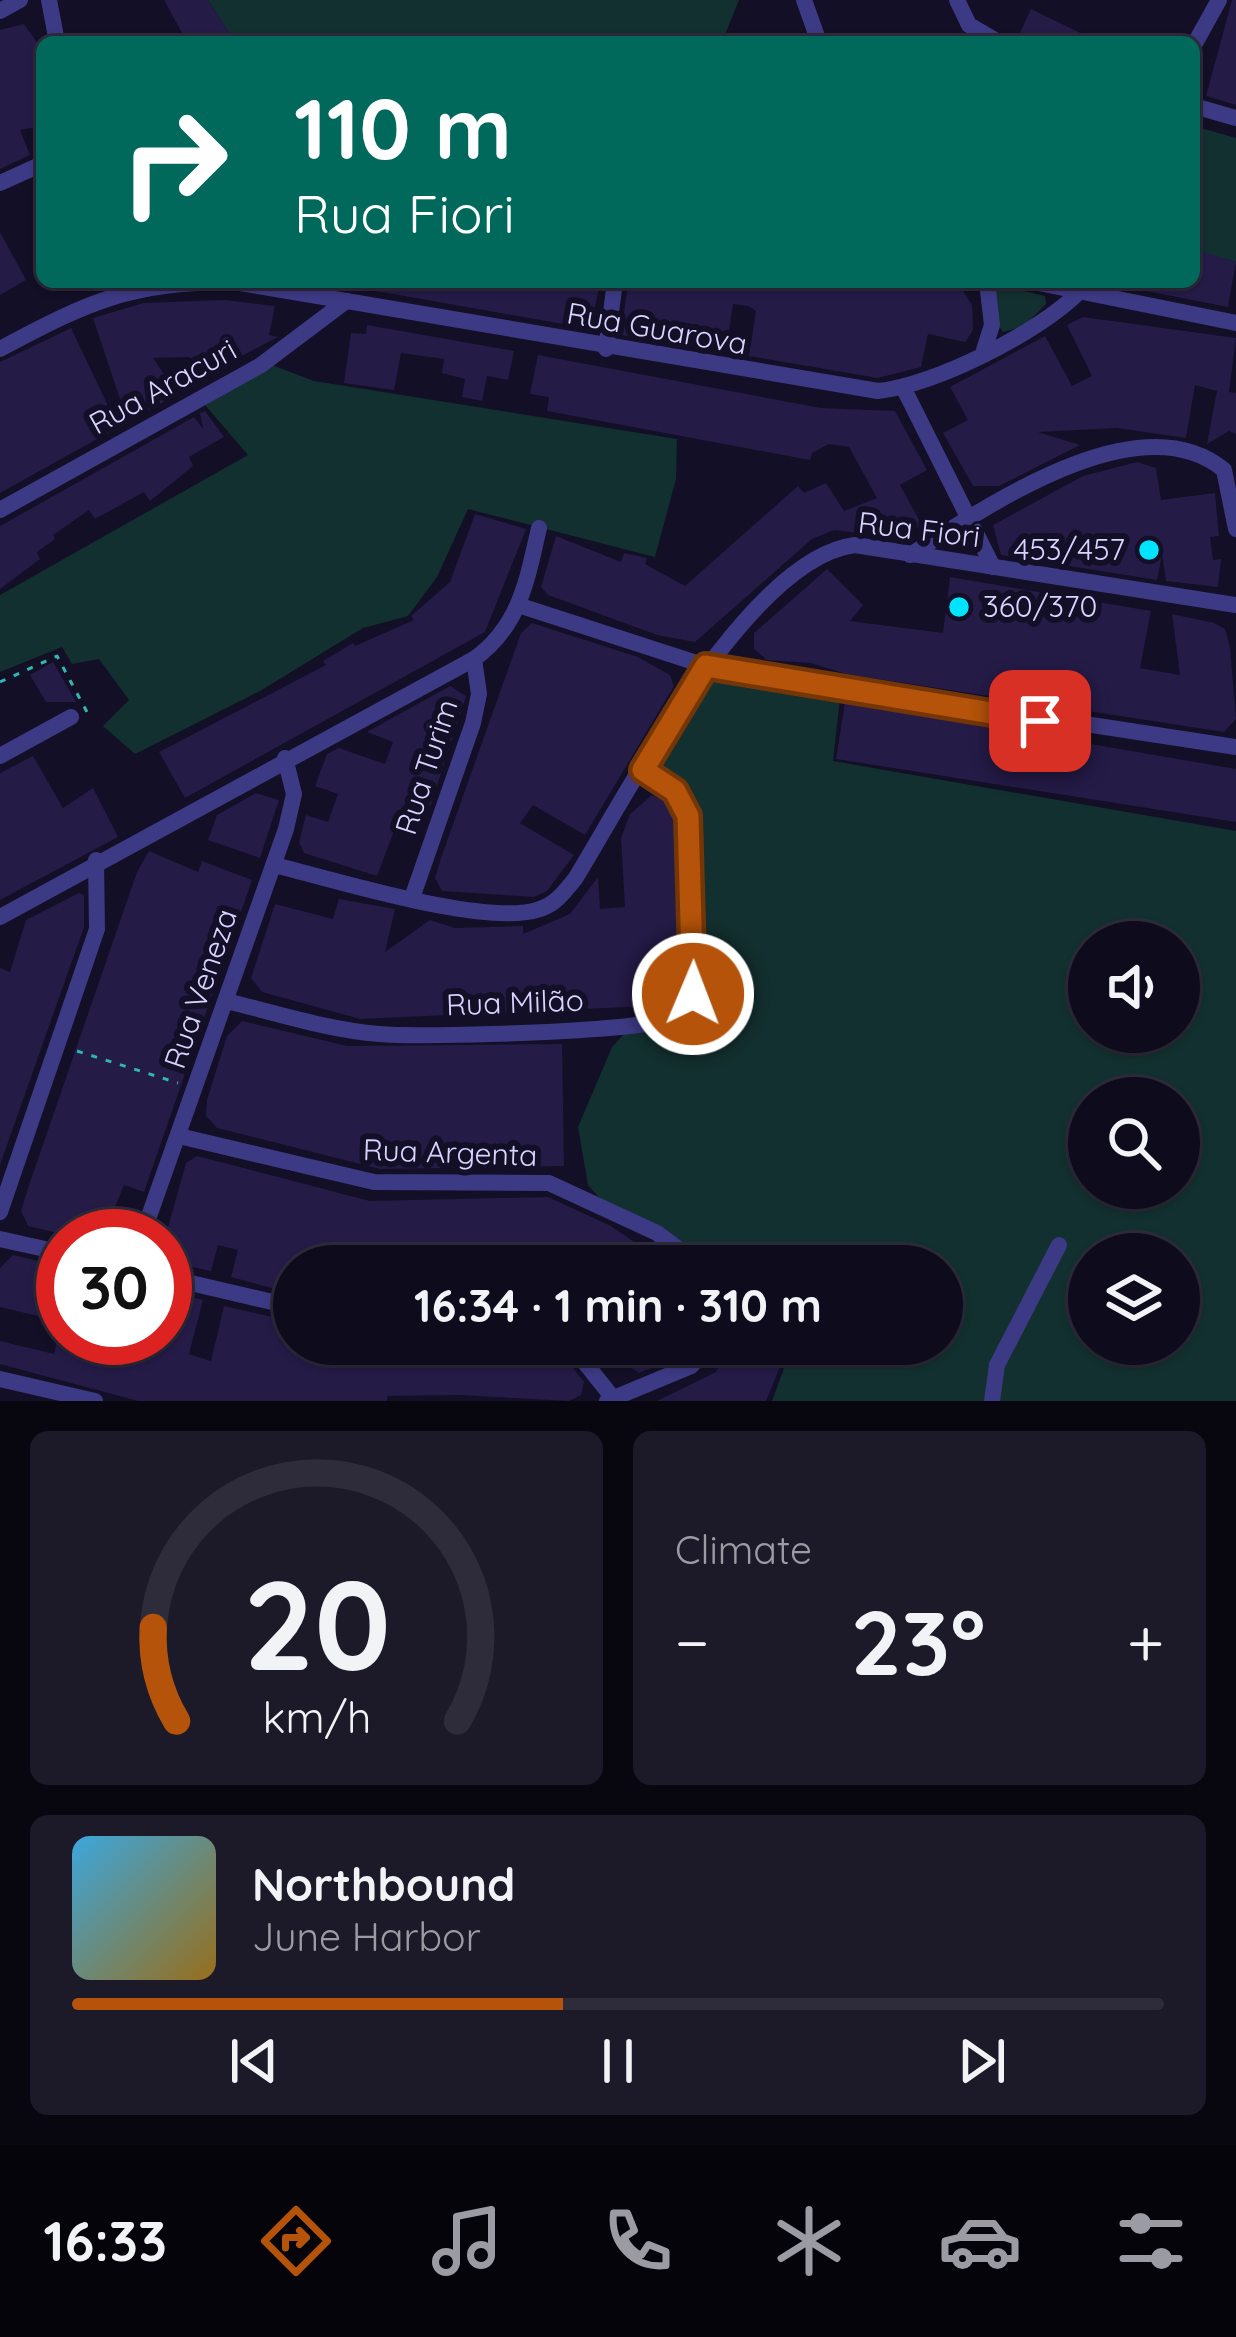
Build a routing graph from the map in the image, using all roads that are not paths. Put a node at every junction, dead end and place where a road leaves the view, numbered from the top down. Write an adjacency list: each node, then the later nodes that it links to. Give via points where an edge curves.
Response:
1 (20, 0): 6 (street)
2 (49, 0): 7 (street)
3 (804, 0): 8 (street)
4 (957, 0): 9 (street, via 969,26)
5 (1219, 0): 10 (street)
6 (0, 11)
7 (56, 36)
8 (816, 36)
9 (987, 36)
10 (1199, 36)
11 (1200, 108): 12 (street)
12 (1236, 118)
13 (36, 167): 14 (street)
14 (0, 183)
15 (137, 288): 23 (street, Rua Guarova, via 88,302)
16 (268, 288): 21 (street, Rua Guarova)
17 (614, 288): 24 (street)
18 (988, 288): 25 (street, via 992,325)
19 (1061, 288): 20 (street)
20 (1079, 292): 22 (street); 25 (street, Rua Guarova, via 1043,322)
21 (346, 302): 24 (street, Rua Guarova); 27 (street, Rua Aracuri, via 261,365)
22 (1236, 323)
23 (0, 349)
24 (606, 349): 26 (street, Rua Guarova, via 846,389)
25 (984, 350): 26 (street, Rua Guarova)
26 (904, 389): 28 (street)
27 (0, 510)
28 (971, 516): 30 (street, via 1096,453 1146,447 1202,457 1224,470); 31 (street); 32 (street)
29 (539, 529): 34 (street)
30 (1236, 529)
31 (910, 555): 32 (street, Rua Fiori); 36 (street, Rua Fiori, via 832,548 735,629)
32 (993, 567): 33 (street, Rua Fiori)
33 (1236, 604)
34 (521, 606): 35 (street); 36 (street)
35 (474, 658): 40 (street); 44 (street, Rua Turim, via 479,694 472,723)
36 (706, 666): 38 (street); 41 (street, Rua Fiori)
37 (79, 714): 39 (street)
38 (1236, 748)
39 (0, 756)
40 (285, 758): 42 (street); 43 (street, Rua Veneza, via 294,794)
41 (643, 770): 44 (street, Rua Fiori, via 575,879 546,907 511,913); 46 (street, Rua Milão, via 675,791 688,816 695,980 681,1016 595,1028 382,1034)
42 (96, 860): 45 (street); 49 (street, via 97,929)
43 (274, 865): 44 (street, Rua Fiori); 46 (street, Rua Veneza)
44 (412, 898)
45 (0, 917)
46 (226, 1001): 47 (street, Rua Veneza)
47 (179, 1136): 48 (street, Rua Veneza); 51 (street, Rua Argenta, via 374,1182 549,1183)
48 (152, 1209)
49 (0, 1212)
50 (0, 1239): 53 (street)
51 (674, 1245)
52 (1059, 1245): 61 (street, via 997,1365)
53 (36, 1247)
54 (192, 1283): 55 (street)
55 (273, 1302)
56 (585, 1365): 59 (street)
57 (692, 1365): 59 (street)
58 (0, 1379): 60 (street)
59 (610, 1400)
60 (95, 1401)
61 (992, 1401)

